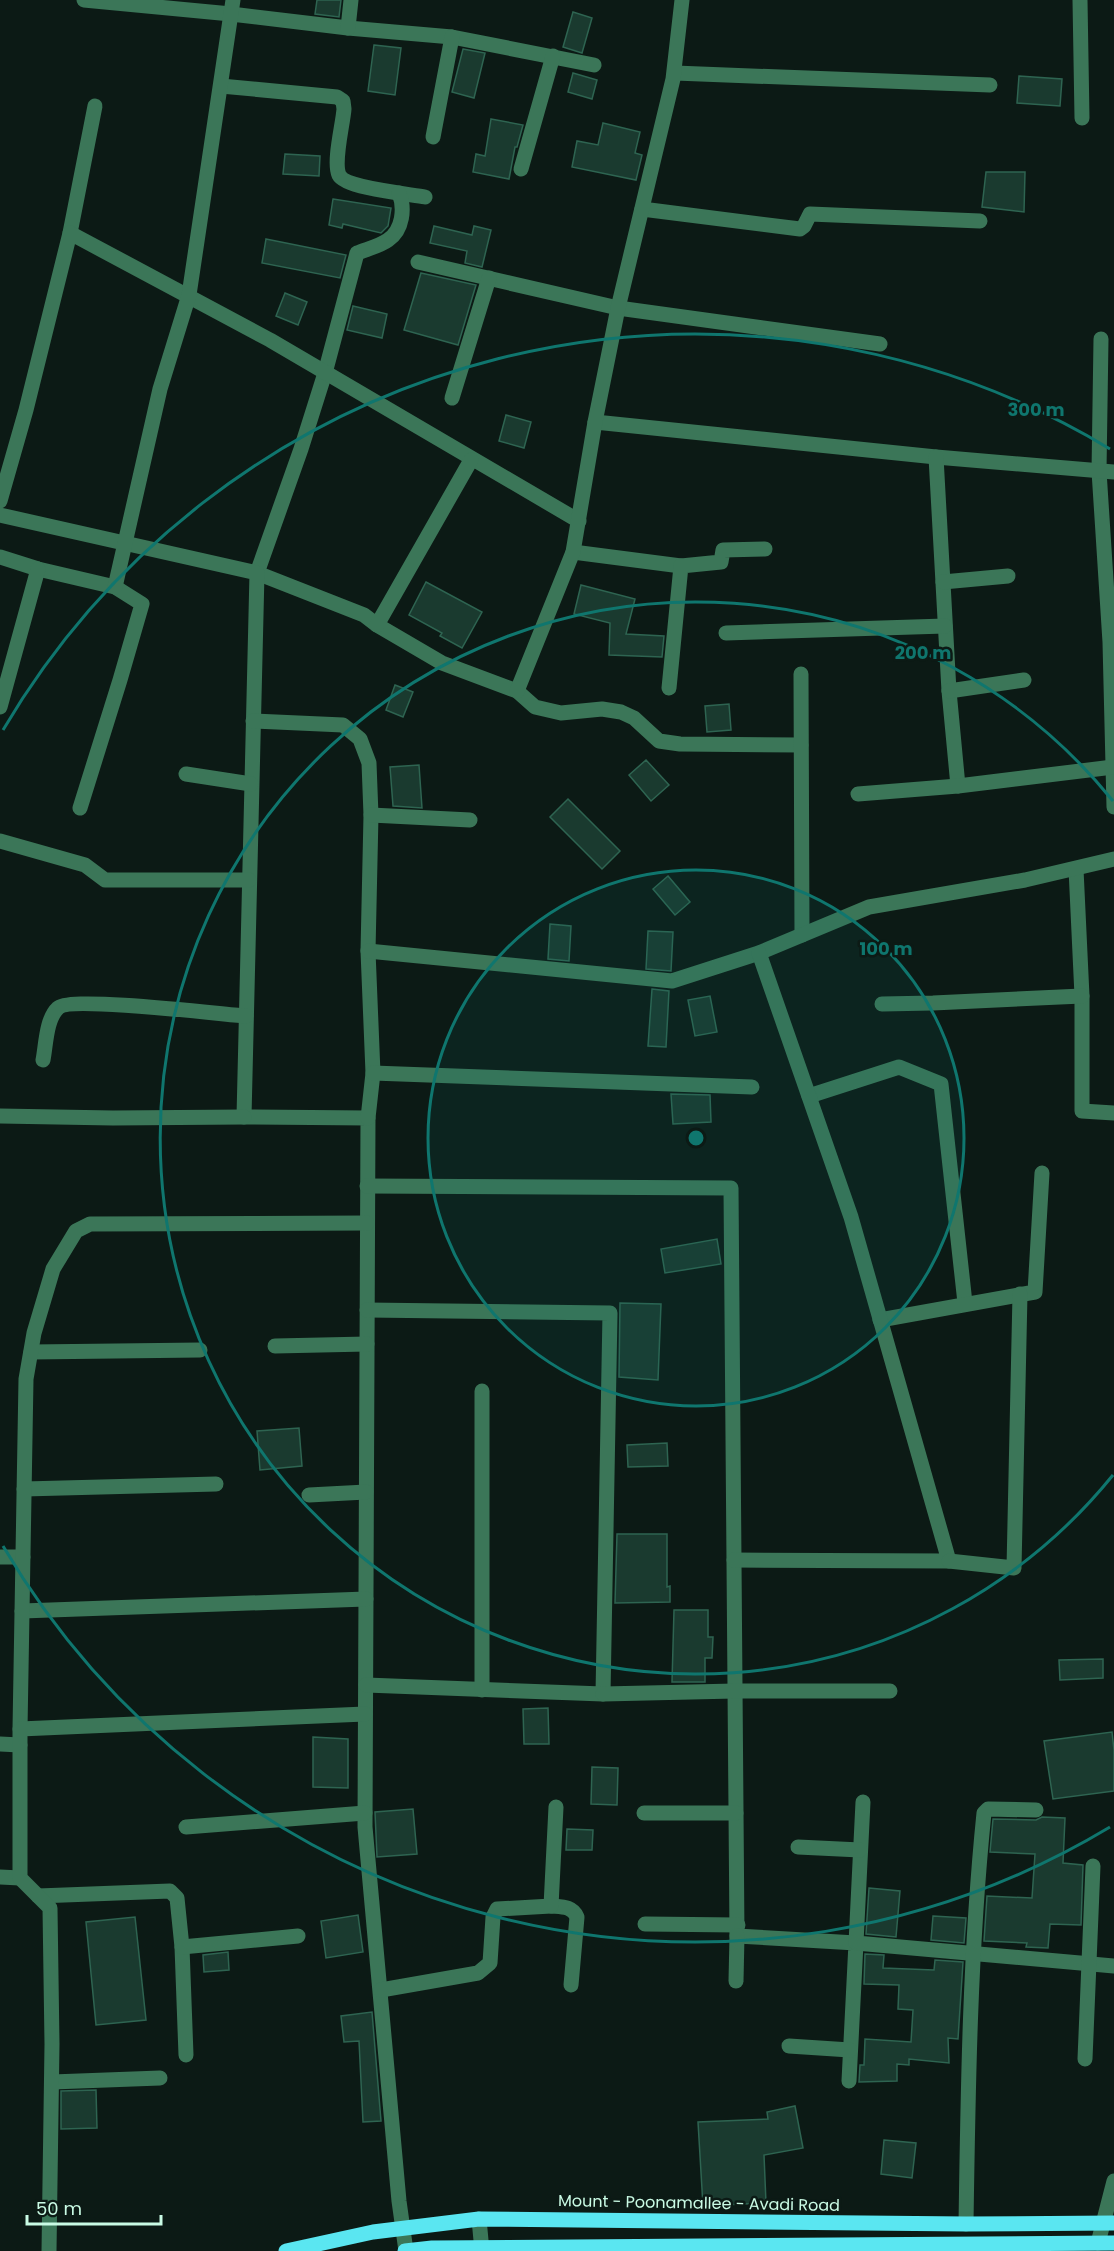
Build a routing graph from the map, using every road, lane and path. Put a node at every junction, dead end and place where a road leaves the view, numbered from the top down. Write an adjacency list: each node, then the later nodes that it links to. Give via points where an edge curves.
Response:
1 (84, 0): 5 (street)
2 (351, 0): 7 (street)
3 (682, 0): 11 (street)
4 (1080, 0): 15 (street)
5 (122, 2): 6 (street)
6 (232, 7): 7 (street); 13 (street)
7 (348, 28): 8 (street)
8 (452, 37): 9 (street); 16 (street)
9 (553, 56): 10 (street); 17 (street)
10 (594, 65)
11 (675, 73): 12 (street); 20 (street)
12 (990, 85)
13 (221, 86): 18 (street, via 337,97 343,101 344,109 338,174 356,185); 25 (street)
14 (95, 106): 22 (street)
15 (1082, 118)
16 (434, 136)
17 (521, 169)
18 (399, 193): 19 (street); 29 (street, via 403,204 400,226 389,240 357,253)
19 (425, 197)
20 (642, 209): 21 (street, via 800,229 810,214); 26 (street)
21 (980, 221)
22 (70, 233): 25 (street); 35 (street)
23 (418, 262): 24 (street)
24 (489, 278): 26 (street); 30 (street)
25 (189, 295): 29 (street); 38 (street, via 159,389)
26 (618, 308): 28 (street); 31 (street)
27 (1101, 339): 34 (street)
28 (880, 344)
29 (325, 373): 33 (street); 44 (street)
30 (452, 398)
31 (595, 422): 32 (street); 37 (street)
32 (936, 458): 34 (street); 46 (street)
33 (471, 460): 37 (street); 48 (street)
34 (1107, 471): 59 (street)
35 (0, 501)
36 (0, 515): 38 (street)
37 (579, 521): 40 (street)
38 (125, 543): 44 (street); 47 (street)
39 (765, 549): 42 (street, via 723,550 721,562)
40 (573, 552): 42 (street); 54 (street)
41 (0, 557): 43 (street)
42 (681, 566): 53 (street)
43 (38, 569): 47 (street); 56 (street)
44 (257, 573): 48 (street, via 364,615); 57 (street)
45 (1008, 576): 46 (street)
46 (943, 582): 49 (street)
47 (115, 587): 65 (street, via 141,604)
48 (377, 625): 54 (street, via 442,663)
49 (945, 626): 50 (street); 55 (street)
50 (726, 633)
51 (801, 675): 58 (street)
52 (1024, 680): 55 (street)
53 (669, 688)
54 (517, 691): 58 (street, via 535,707 561,713 602,709 621,712 634,718 659,741)
55 (949, 691): 62 (street)
56 (0, 707)
57 (253, 721): 61 (street); 66 (street, via 343,725 352,732 360,739 369,764)
58 (801, 746): 72 (street)
59 (1113, 767): 62 (street); 64 (street)
60 (186, 774): 61 (street)
61 (251, 784): 71 (street)
62 (958, 786): 63 (street)
63 (858, 794)
64 (1114, 807)
65 (80, 808)
66 (370, 815): 67 (street); 73 (street)
67 (470, 820)
68 (0, 841): 71 (street, via 85,865 105,880)
69 (1114, 859): 70 (street)
70 (1076, 869): 72 (street, via 869,907); 75 (street)
71 (249, 880): 77 (street)
72 (802, 935): 74 (street)
73 (368, 951): 74 (street, via 672,981); 79 (street)
74 (759, 953): 81 (street)
75 (1082, 996): 76 (street); 82 (street, via 1082,1111)
76 (882, 1004)
77 (246, 1016): 78 (street, via 63,1004 52,1017); 84 (street)
78 (43, 1060)
79 (373, 1073): 80 (street); 85 (street)
80 (752, 1087)
81 (809, 1096): 90 (street, via 899,1067 941,1084); 92 (street, via 851,1217)
82 (1114, 1113)
83 (0, 1116): 84 (street)
84 (244, 1117): 85 (street)
85 (368, 1118): 87 (street)
86 (1042, 1173): 89 (street, via 1035,1292)
87 (368, 1186): 88 (street); 104 (street, via 731,1188)
88 (367, 1223): 91 (street); 96 (street, via 90,1224 76,1232 53,1269)
89 (1020, 1294): 90 (street); 105 (street, via 1014,1568)
90 (965, 1303): 92 (street)
91 (367, 1310): 93 (street); 112 (street, via 610,1313)
92 (880, 1320): 105 (street)
93 (367, 1344): 94 (street); 100 (street)
94 (274, 1346)
95 (200, 1350): 96 (street)
96 (31, 1352): 99 (street, via 26,1379)
97 (482, 1391): 109 (street)
98 (216, 1484): 99 (street)
99 (24, 1489): 103 (street)
100 (366, 1492): 101 (street); 106 (street)
101 (309, 1495)
102 (0, 1557): 103 (street)
103 (23, 1557): 107 (street)
104 (734, 1560): 105 (street); 110 (street)
105 (949, 1561)
106 (366, 1599): 107 (street); 108 (street)
107 (22, 1611): 114 (street)
108 (366, 1686): 109 (street); 113 (street)
109 (482, 1690): 112 (street)
110 (735, 1691): 111 (street); 112 (street); 122 (street)
111 (890, 1691)
112 (603, 1694)
113 (365, 1714): 114 (street); 120 (street)
114 (20, 1729): 116 (street)
115 (0, 1744): 116 (street)
116 (20, 1745): 128 (street)
117 (862, 1802): 125 (street)
118 (556, 1807): 130 (street)
119 (1036, 1809): 136 (street, via 985,1811)
120 (365, 1813): 123 (street); 141 (street)
121 (644, 1813): 122 (street)
122 (736, 1813): 132 (street)
123 (186, 1827)
124 (798, 1847): 125 (street)
125 (860, 1850): 134 (street)
126 (1093, 1866): 137 (street)
127 (0, 1878): 128 (street)
128 (20, 1878): 129 (street)
129 (38, 1896): 135 (street, via 170,1891 177,1898); 148 (street, via 50,1908)
130 (551, 1906): 140 (street, via 572,1910 577,1917); 141 (street, via 496,1910 490,1963 478,1973)
131 (645, 1924): 132 (street)
132 (737, 1930): 134 (street); 139 (street)
133 (298, 1936): 135 (street)
134 (856, 1943): 136 (street); 143 (street)
135 (182, 1947): 144 (street)
136 (973, 1952): 137 (street); 152 (street)
137 (1089, 1963): 138 (street); 145 (street)
138 (1114, 1966)
139 (736, 1981)
140 (571, 1985)
141 (381, 1990): 153 (street)
142 (789, 2046): 143 (street)
143 (850, 2050): 147 (street)
144 (186, 2055)
145 (1085, 2059)
146 (160, 2078): 148 (street)
147 (849, 2081)
148 (52, 2082): 157 (street)
149 (1114, 2181): 151 (street)
150 (480, 2219): 152 (main road, Mount - Poonamallee - Avadi Road); 153 (main road, Mount - Poonamallee - Avadi Road); 156 (street)
151 (1108, 2223): 152 (main road, Mount - Poonamallee - Avadi Road); 154 (street)
152 (966, 2224)
153 (403, 2227): 158 (main road, Mount - Poonamallee - Avadi Road); 159 (street)
154 (1098, 2243): 155 (main road); 156 (main road)
155 (1114, 2243)
156 (482, 2249): 159 (main road)
157 (49, 2251)
158 (285, 2251)
159 (406, 2251)

